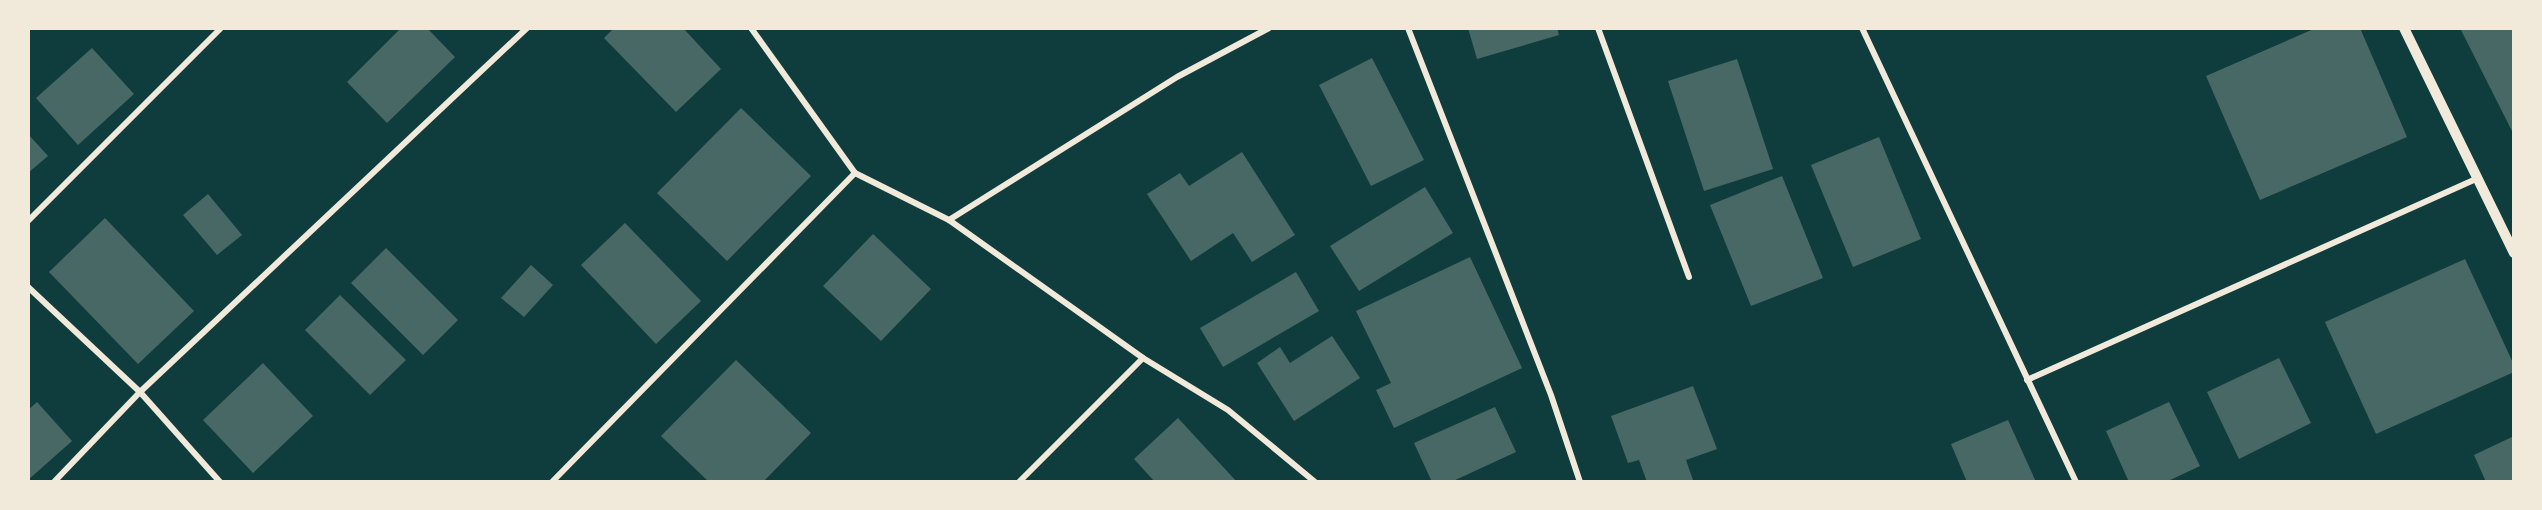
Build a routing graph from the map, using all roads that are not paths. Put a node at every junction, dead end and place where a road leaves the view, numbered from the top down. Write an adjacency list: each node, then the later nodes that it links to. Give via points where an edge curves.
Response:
1 (221, 28): 12 (street)
2 (527, 28): 18 (street)
3 (752, 28): 9 (street)
4 (1269, 28): 11 (street, via 1177,77)
5 (1408, 28): 24 (street, via 1551,395)
6 (1598, 28): 14 (street)
7 (1862, 28): 17 (street)
8 (2404, 28): 10 (street)
9 (855, 173): 11 (street); 21 (street)
10 (2476, 179): 13 (street); 17 (street)
11 (949, 220): 16 (street)
12 (28, 221)
13 (2514, 253)
14 (1689, 277)
15 (28, 287): 18 (street)
16 (1143, 358): 22 (street); 23 (street, via 1228,410)
17 (2027, 380): 25 (street)
18 (140, 392): 19 (street); 20 (street)
19 (54, 482)
20 (220, 482)
21 (552, 482)
22 (1019, 482)
23 (1315, 482)
24 (1580, 482)
25 (2076, 482)

